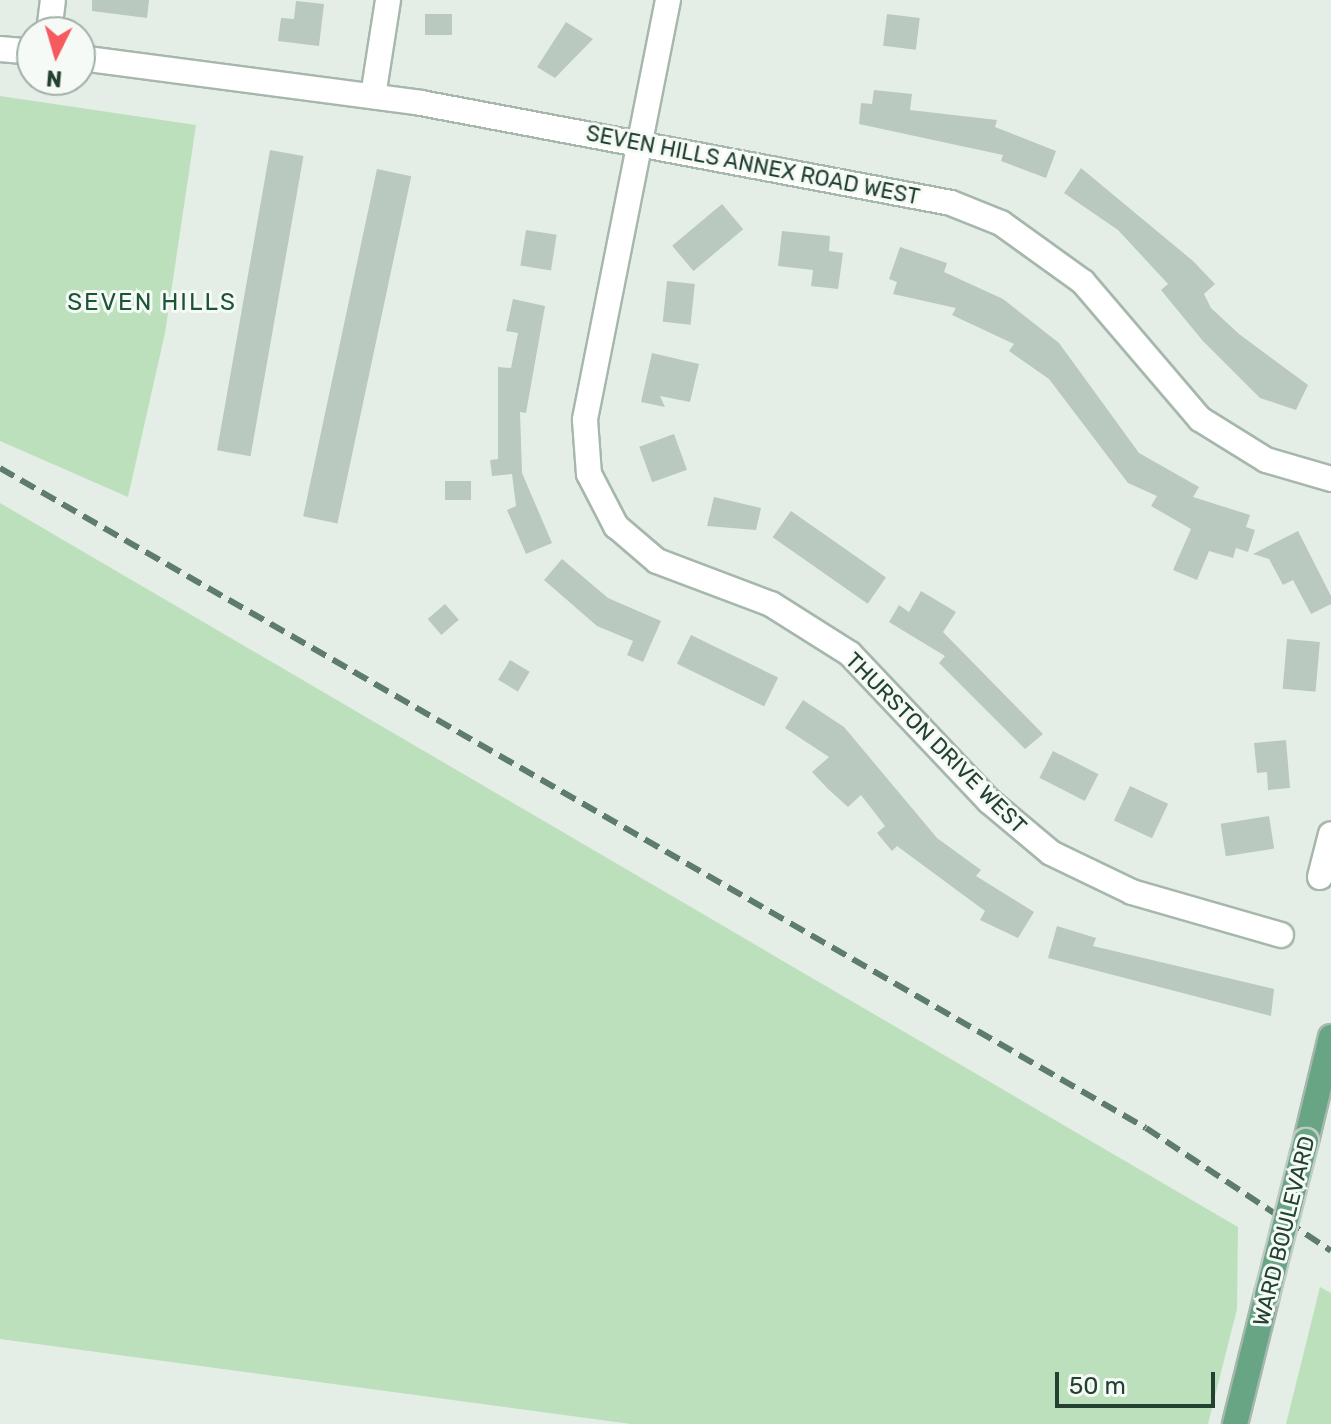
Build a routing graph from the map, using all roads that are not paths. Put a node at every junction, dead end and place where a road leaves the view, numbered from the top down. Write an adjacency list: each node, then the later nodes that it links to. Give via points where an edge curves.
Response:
1 (388, 0): 4 (street)
2 (668, 0): 5 (street, THURSTON DRIVE WEST)
3 (96, 60): 4 (street, SEVEN HILLS ANNEX ROAD WEST)
4 (373, 96): 5 (street, SEVEN HILLS ANNEX ROAD WEST)
5 (642, 143): 6 (street, SEVEN HILLS ANNEX ROAD WEST, via 856,181 951,203 1001,223 1083,282 1200,419 1266,460); 9 (street, THURSTON DRIVE WEST, via 585,420 589,474 616,526 657,561 771,604 850,654 989,801 1051,853 1132,892)
6 (1331, 479)
7 (1331, 834): 8 (street)
8 (1320, 877)
9 (1281, 935)
10 (1331, 1037): 11 (main road, WARD BOULEVARD, bridge)
11 (1235, 1424)

